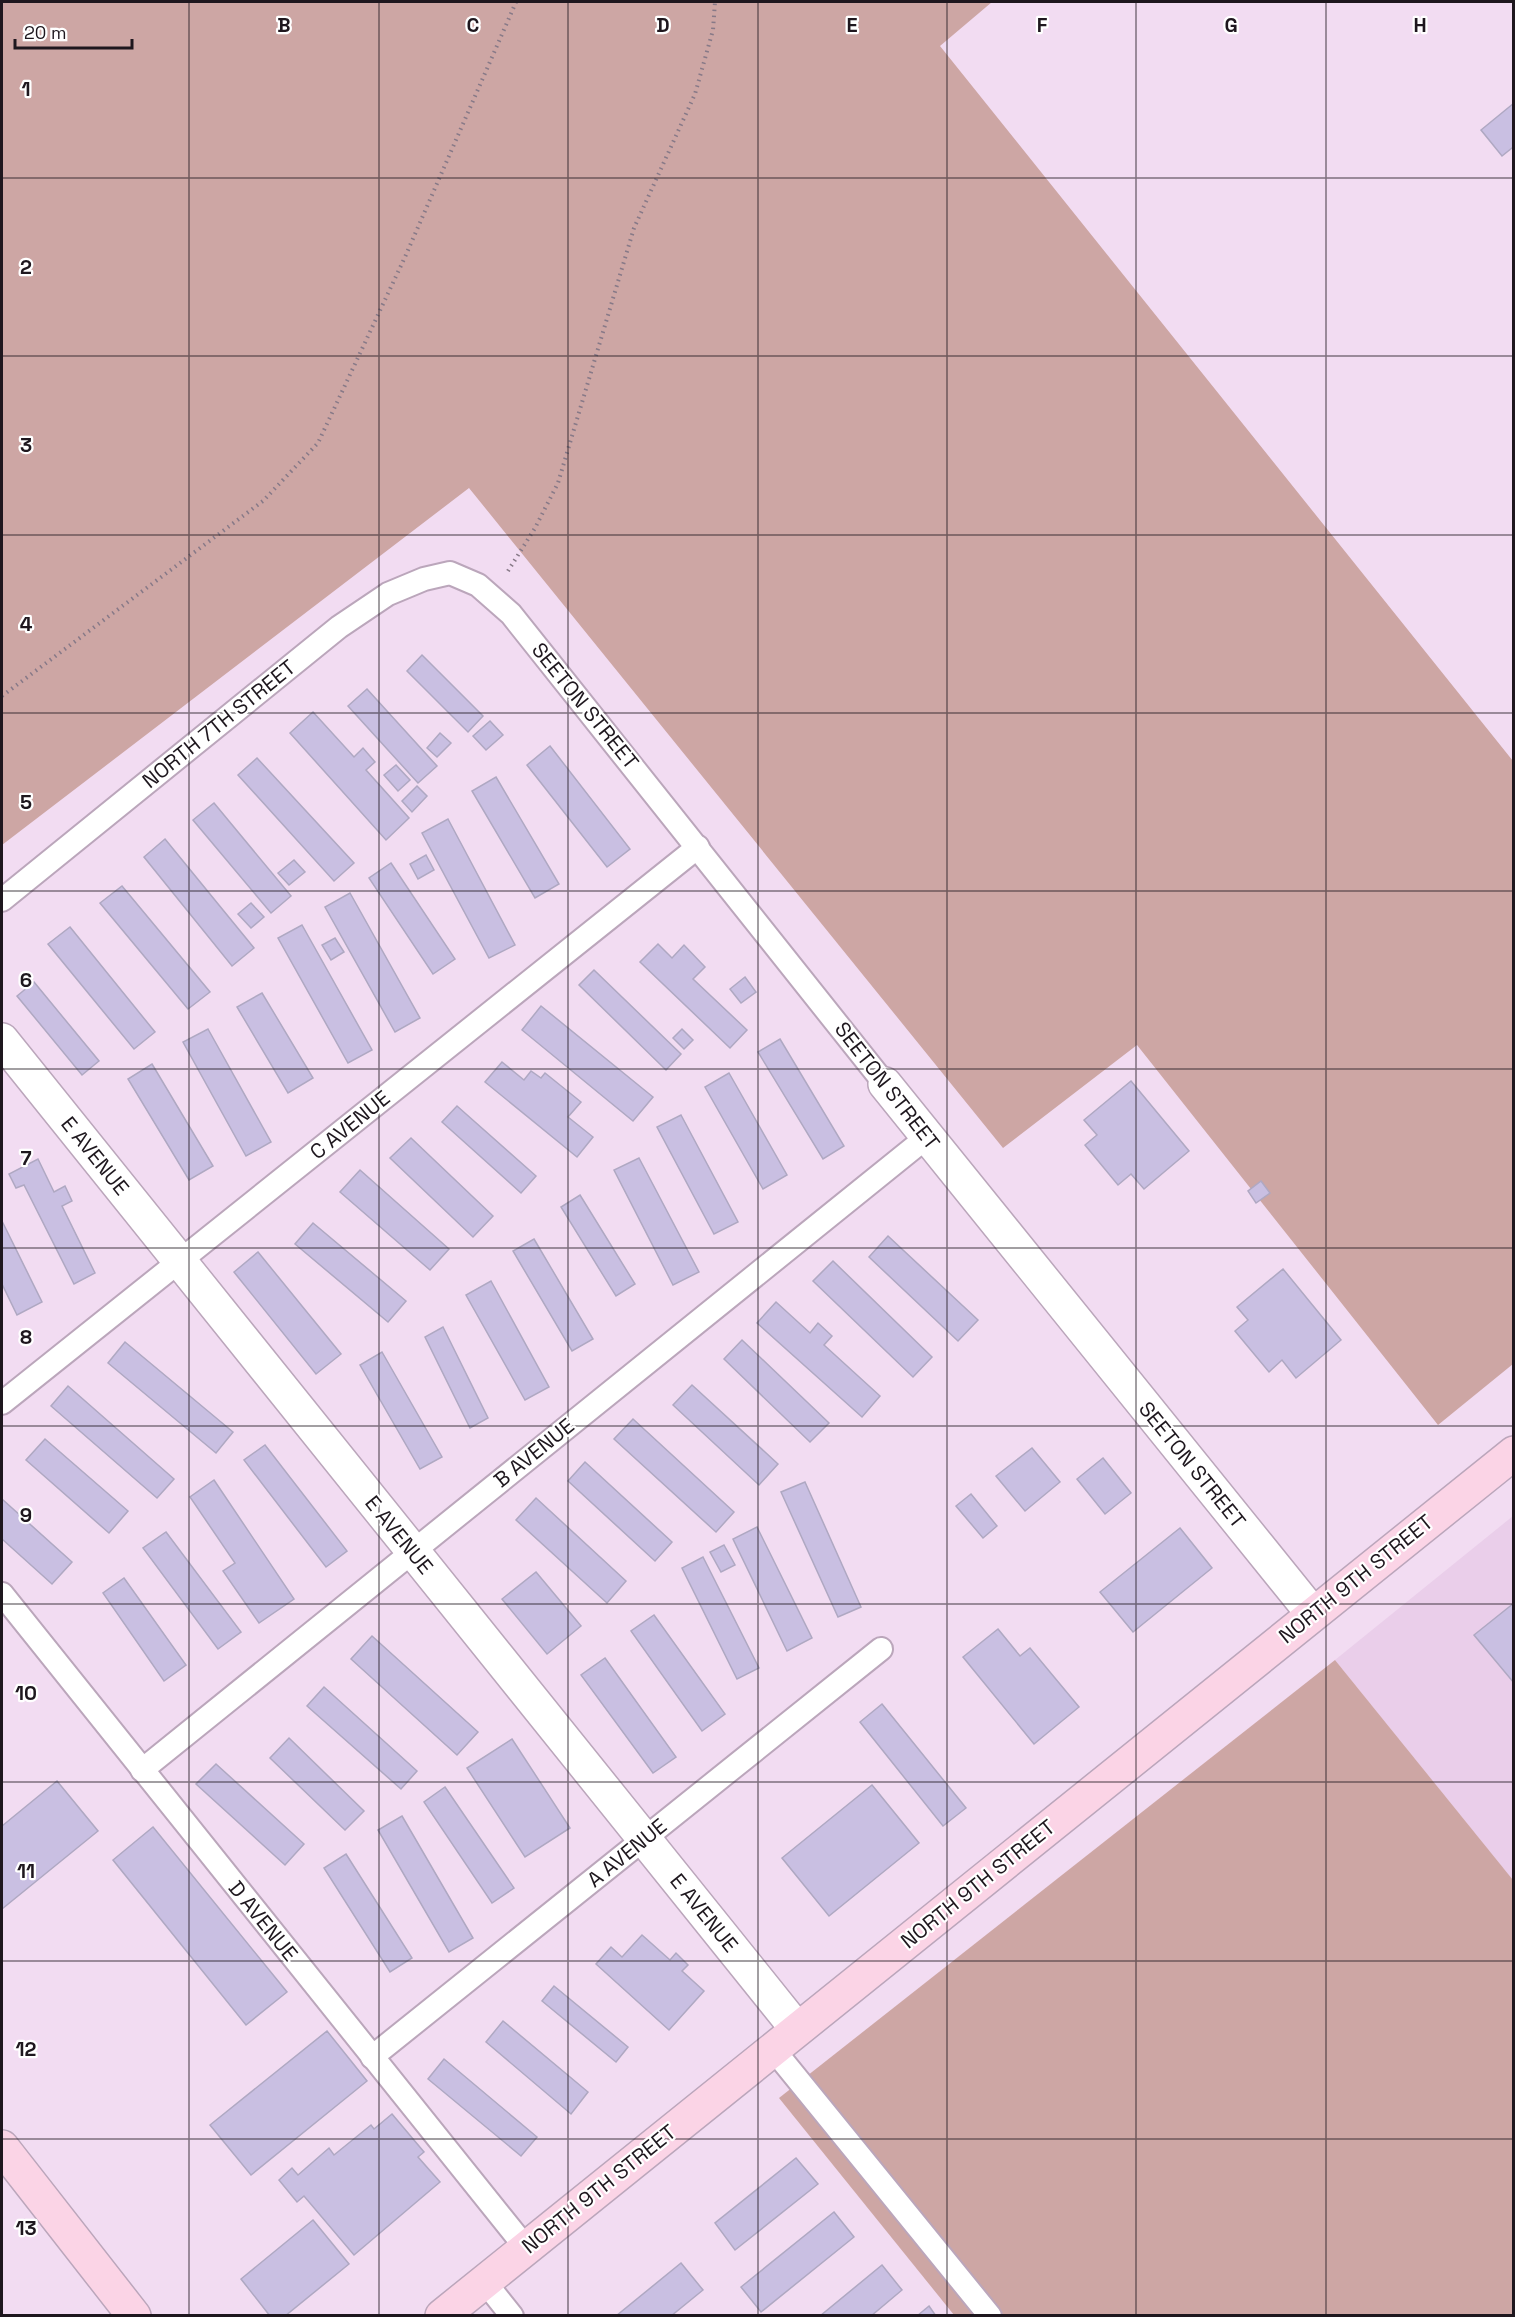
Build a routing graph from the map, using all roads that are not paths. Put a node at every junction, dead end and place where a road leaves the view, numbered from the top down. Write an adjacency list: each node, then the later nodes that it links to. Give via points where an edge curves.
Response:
1 (450, 573): 2 (lane, SEETON STREET, via 478,585 511,614); 3 (lane, NORTH 7TH STREET, via 388,594 339,627)
2 (698, 847): 5 (lane, SEETON STREET); 7 (lane, C AVENUE)
3 (2, 900)
4 (2, 1040): 7 (street, E AVENUE)
5 (885, 1084): 6 (street, SEETON STREET)
6 (927, 1137): 10 (lane, B AVENUE); 12 (street, SEETON STREET)
7 (179, 1261): 8 (lane, C AVENUE); 10 (street, E AVENUE)
8 (2, 1403)
9 (1514, 1453): 12 (street, NORTH 9TH STREET)
10 (412, 1551): 14 (lane, B AVENUE); 15 (street, E AVENUE)
11 (2, 1594): 14 (lane, D AVENUE)
12 (1313, 1614): 16 (street, NORTH 9TH STREET)
13 (881, 1649): 15 (lane, A AVENUE)
14 (142, 1770): 17 (lane, D AVENUE)
15 (644, 1839): 16 (street, E AVENUE); 17 (lane, A AVENUE)
16 (785, 2039): 19 (street, NORTH 9TH STREET); 24 (lane)
17 (372, 2057): 19 (lane, D AVENUE)
18 (2, 2147): 21 (street)
19 (526, 2248): 20 (street, NORTH 9TH STREET)
20 (484, 2282): 22 (street, NORTH 9TH STREET); 23 (lane)
21 (134, 2316)
22 (442, 2316)
23 (512, 2316)
24 (990, 2316)

